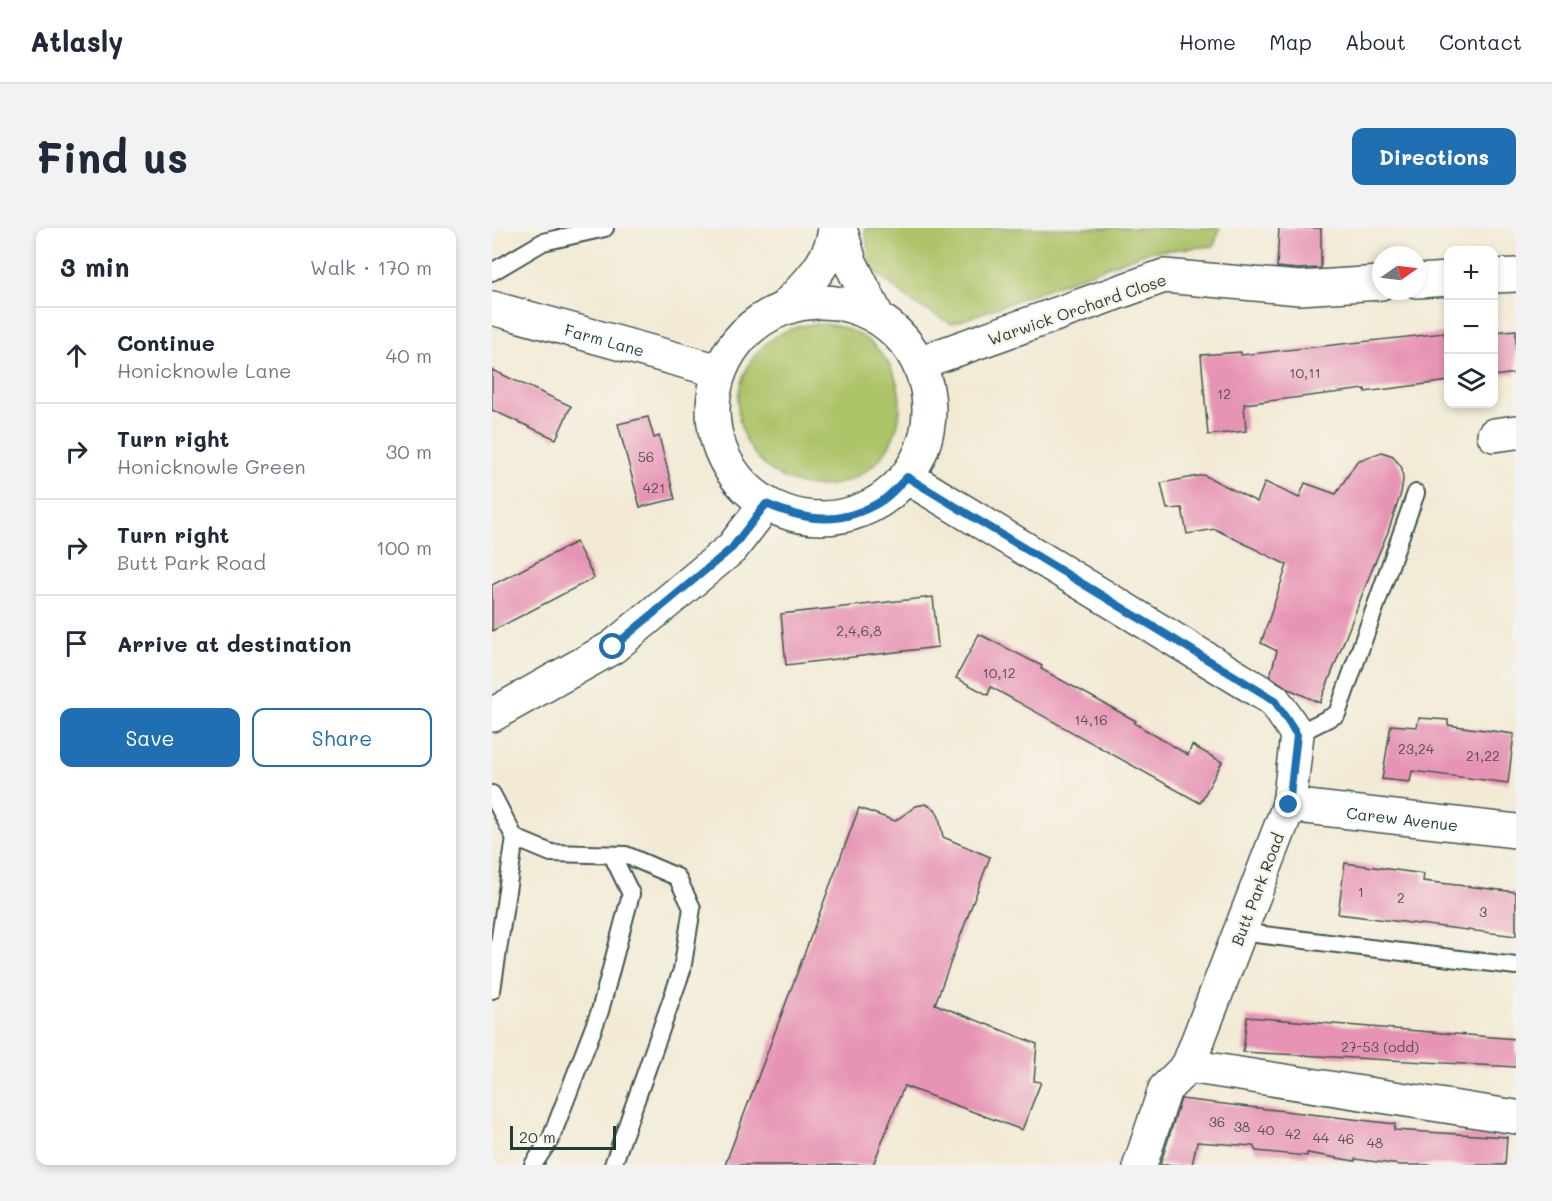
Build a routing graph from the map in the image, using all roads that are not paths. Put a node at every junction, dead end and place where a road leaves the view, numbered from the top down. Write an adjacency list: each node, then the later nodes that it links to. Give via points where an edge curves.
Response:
1 (605, 228): 4 (lane, via 543,242)
2 (835, 228): 10 (street, via 834,240 817,274)
3 (840, 228): 12 (street, via 850,262)
4 (492, 272)
5 (1516, 275): 6 (street)
6 (1498, 276)
7 (1444, 279): 8 (street)
8 (1426, 280)
9 (1372, 284): 13 (street, Warwick Orchard Close, via 1299,288 1164,276)
10 (785, 306): 12 (street, via 816,301 848,304); 14 (street, via 757,321 734,343)
11 (492, 308): 14 (street, Farm Lane)
12 (877, 316): 13 (street, via 902,337)
13 (919, 363): 15 (street, via 929,402 925,441)
14 (719, 371): 17 (street, via 712,401 714,432 724,461 742,486)
15 (907, 477): 17 (street, via 884,499 857,513 826,519 795,516); 19 (street, via 1274,700)
16 (1416, 493): 19 (lane, via 1337,714)
17 (766, 504): 18 (street, via 732,548 613,647)
18 (492, 715)
19 (1297, 735): 21 (street, Butt Park Road)
20 (492, 794): 23 (lane)
21 (1289, 805): 22 (street, Carew Avenue); 25 (street, Butt Park Road)
22 (1516, 831)
23 (516, 841): 24 (lane, via 551,853); 27 (lane)
24 (612, 855): 30 (lane, via 631,894 600,1011 551,1138); 31 (lane, via 626,855 677,877 692,908 682,970)
25 (1240, 932): 26 (lane); 28 (street, Butt Park Road)
26 (1516, 966)
27 (492, 990)
28 (1188, 1066): 29 (street); 32 (street, via 1165,1089)
29 (1516, 1117)
30 (533, 1165)
31 (613, 1165)
32 (1140, 1165)

